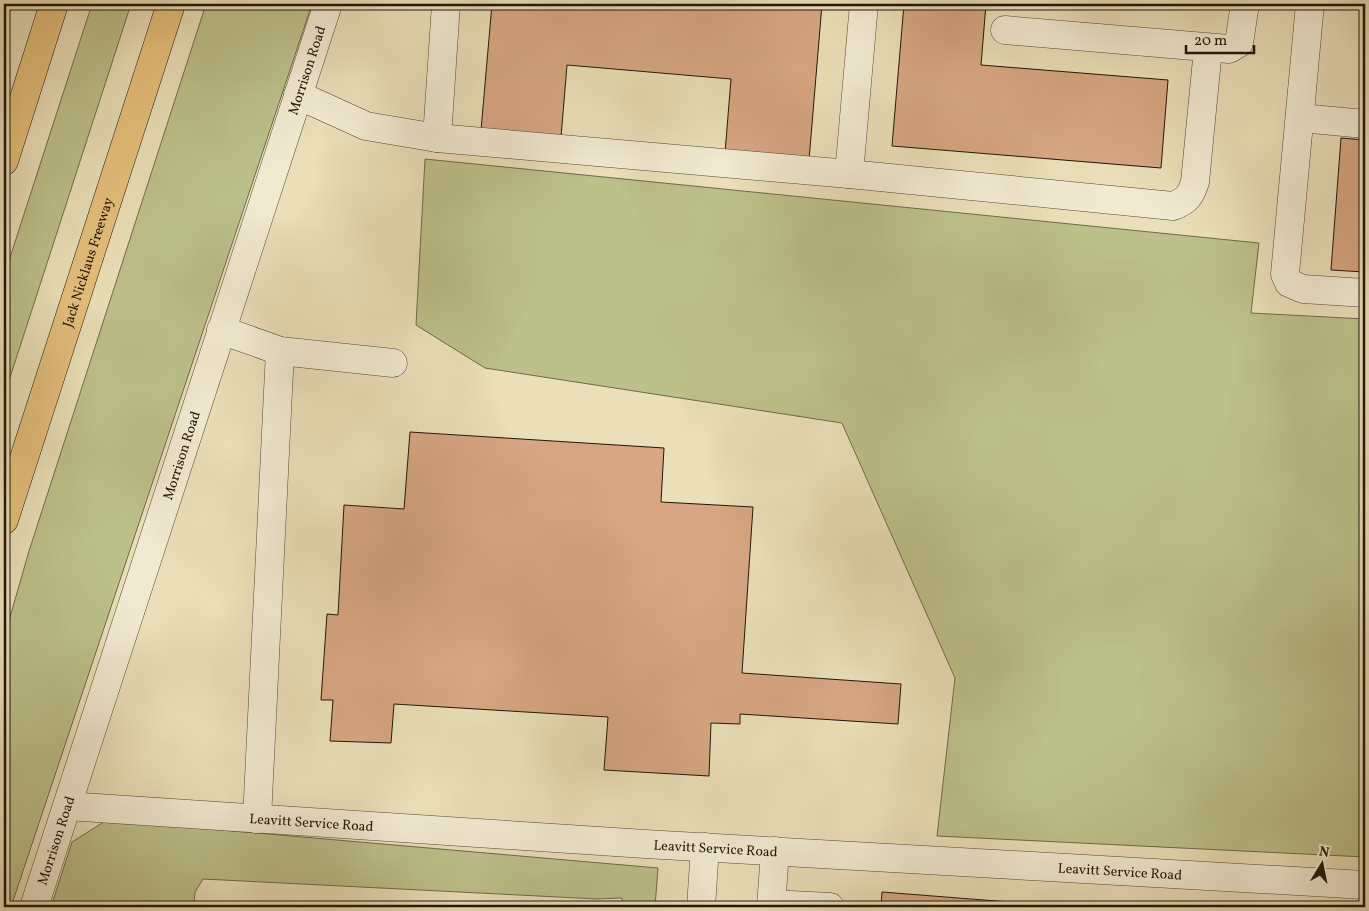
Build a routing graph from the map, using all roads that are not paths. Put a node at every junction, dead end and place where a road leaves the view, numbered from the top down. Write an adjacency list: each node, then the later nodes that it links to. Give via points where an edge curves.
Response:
1 (54, 4): 14 (highway)
2 (171, 4): 20 (highway, Jack Nicklaus Freeway)
3 (328, 4): 10 (street, Morrison Road)
4 (446, 4): 13 (street)
5 (864, 4): 15 (street)
6 (1245, 4): 9 (street, via 1239,43 1229,49)
7 (1310, 4): 11 (street)
8 (1005, 30): 9 (street)
9 (1208, 49): 15 (street, via 1196,182 1182,203 1173,206)
10 (298, 96): 13 (street, via 366,126); 17 (street, Morrison Road)
11 (1300, 118): 12 (street); 16 (street, via 1285,274 1290,283 1303,289)
12 (1365, 124)
13 (437, 138): 15 (street)
14 (4, 161)
15 (849, 174)
16 (1365, 293)
17 (221, 330): 18 (street); 21 (street, Morrison Road)
18 (280, 351): 19 (street); 22 (street)
19 (393, 363)
20 (4, 520)
21 (67, 806): 22 (street, Leavitt Service Road); 27 (street, Morrison Road)
22 (257, 818): 23 (street, Leavitt Service Road)
23 (705, 847): 24 (street, Leavitt Service Road); 28 (street)
24 (775, 851): 25 (street, Leavitt Service Road); 26 (street)
25 (1365, 885)
26 (771, 906): 29 (street)
27 (34, 907)
28 (701, 907)
29 (830, 907)

